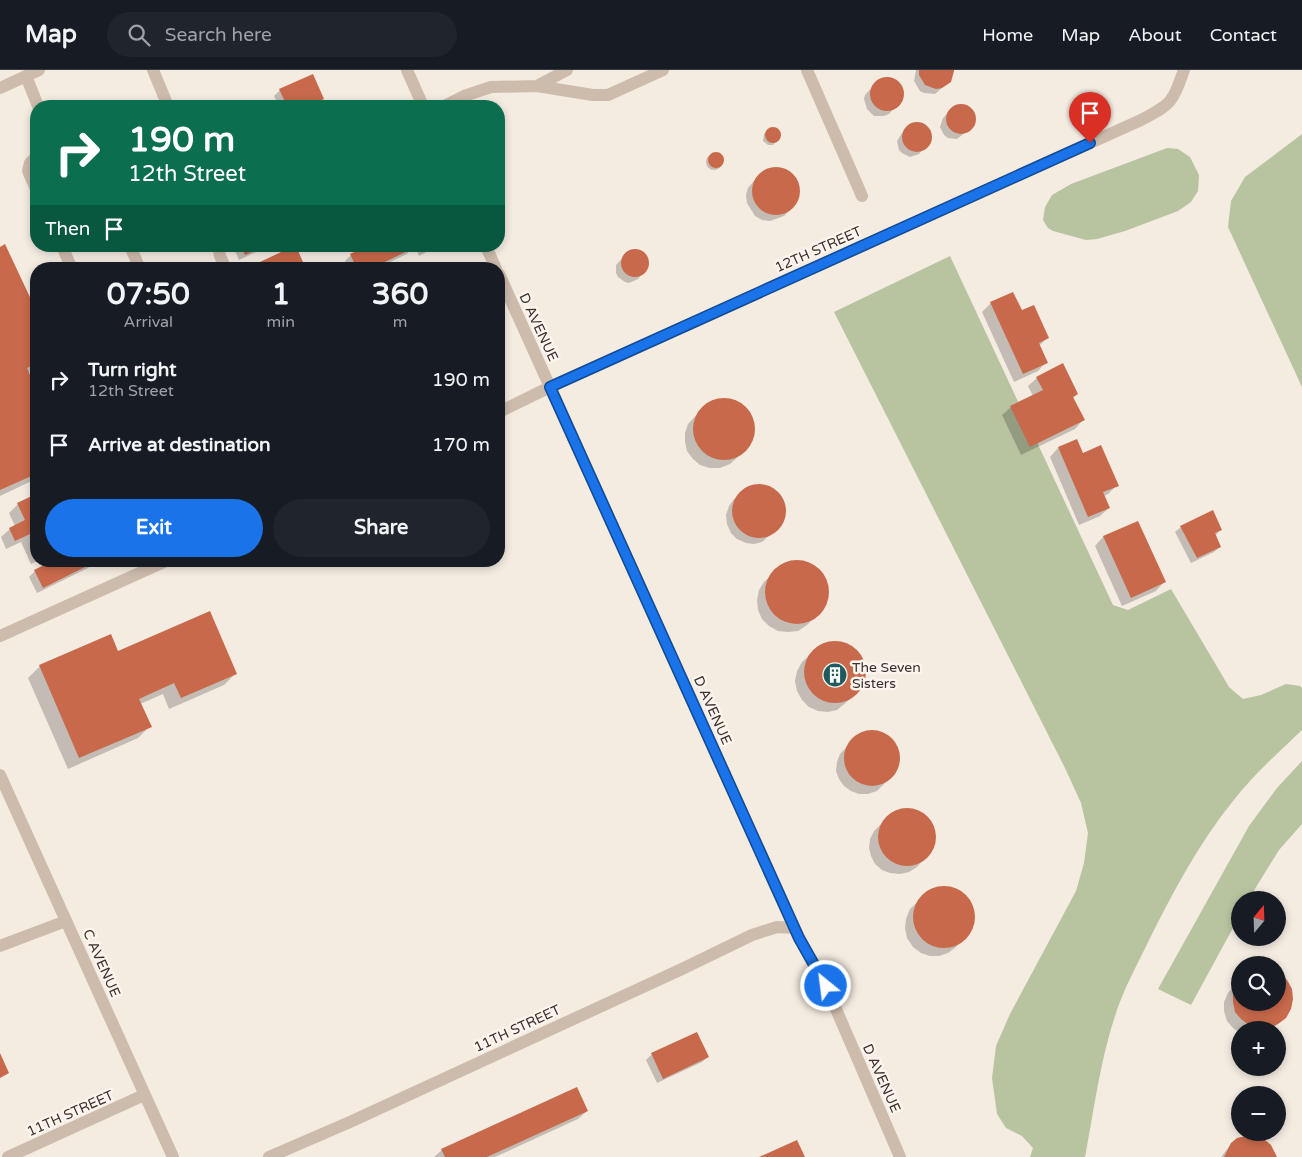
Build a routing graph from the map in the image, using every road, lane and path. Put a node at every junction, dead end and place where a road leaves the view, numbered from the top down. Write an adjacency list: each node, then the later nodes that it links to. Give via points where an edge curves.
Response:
1 (39, 70): 8 (lane)
2 (153, 70): 12 (lane)
3 (407, 70): 13 (lane)
4 (567, 70): 9 (lane)
5 (664, 70): 9 (lane, via 608,95)
6 (806, 70): 17 (lane)
7 (1184, 70): 19 (lane, 12TH STREET, via 1173,98 1164,108 1141,120)
8 (26, 76): 10 (lane); 11 (lane)
9 (536, 86): 14 (lane, via 491,87)
10 (0, 88)
11 (36, 100)
12 (166, 100)
13 (420, 100)
14 (456, 100)
15 (30, 163): 16 (lane)
16 (30, 176)
17 (862, 196)
18 (505, 287): 19 (lane, D AVENUE)
19 (550, 387): 20 (lane, 12TH STREET); 25 (lane, D AVENUE)
20 (505, 409)
21 (153, 567): 22 (lane)
22 (0, 636)
23 (1, 780): 24 (lane, C AVENUE)
24 (66, 921): 26 (lane); 27 (lane, C AVENUE)
25 (794, 928): 30 (lane, 11TH STREET, via 777,927 752,935); 31 (lane, D AVENUE, via 826,986)
26 (0, 946)
27 (144, 1095): 28 (lane, 11TH STREET); 29 (lane, C AVENUE)
28 (8, 1157)
29 (172, 1157)
30 (269, 1157)
31 (900, 1157)

